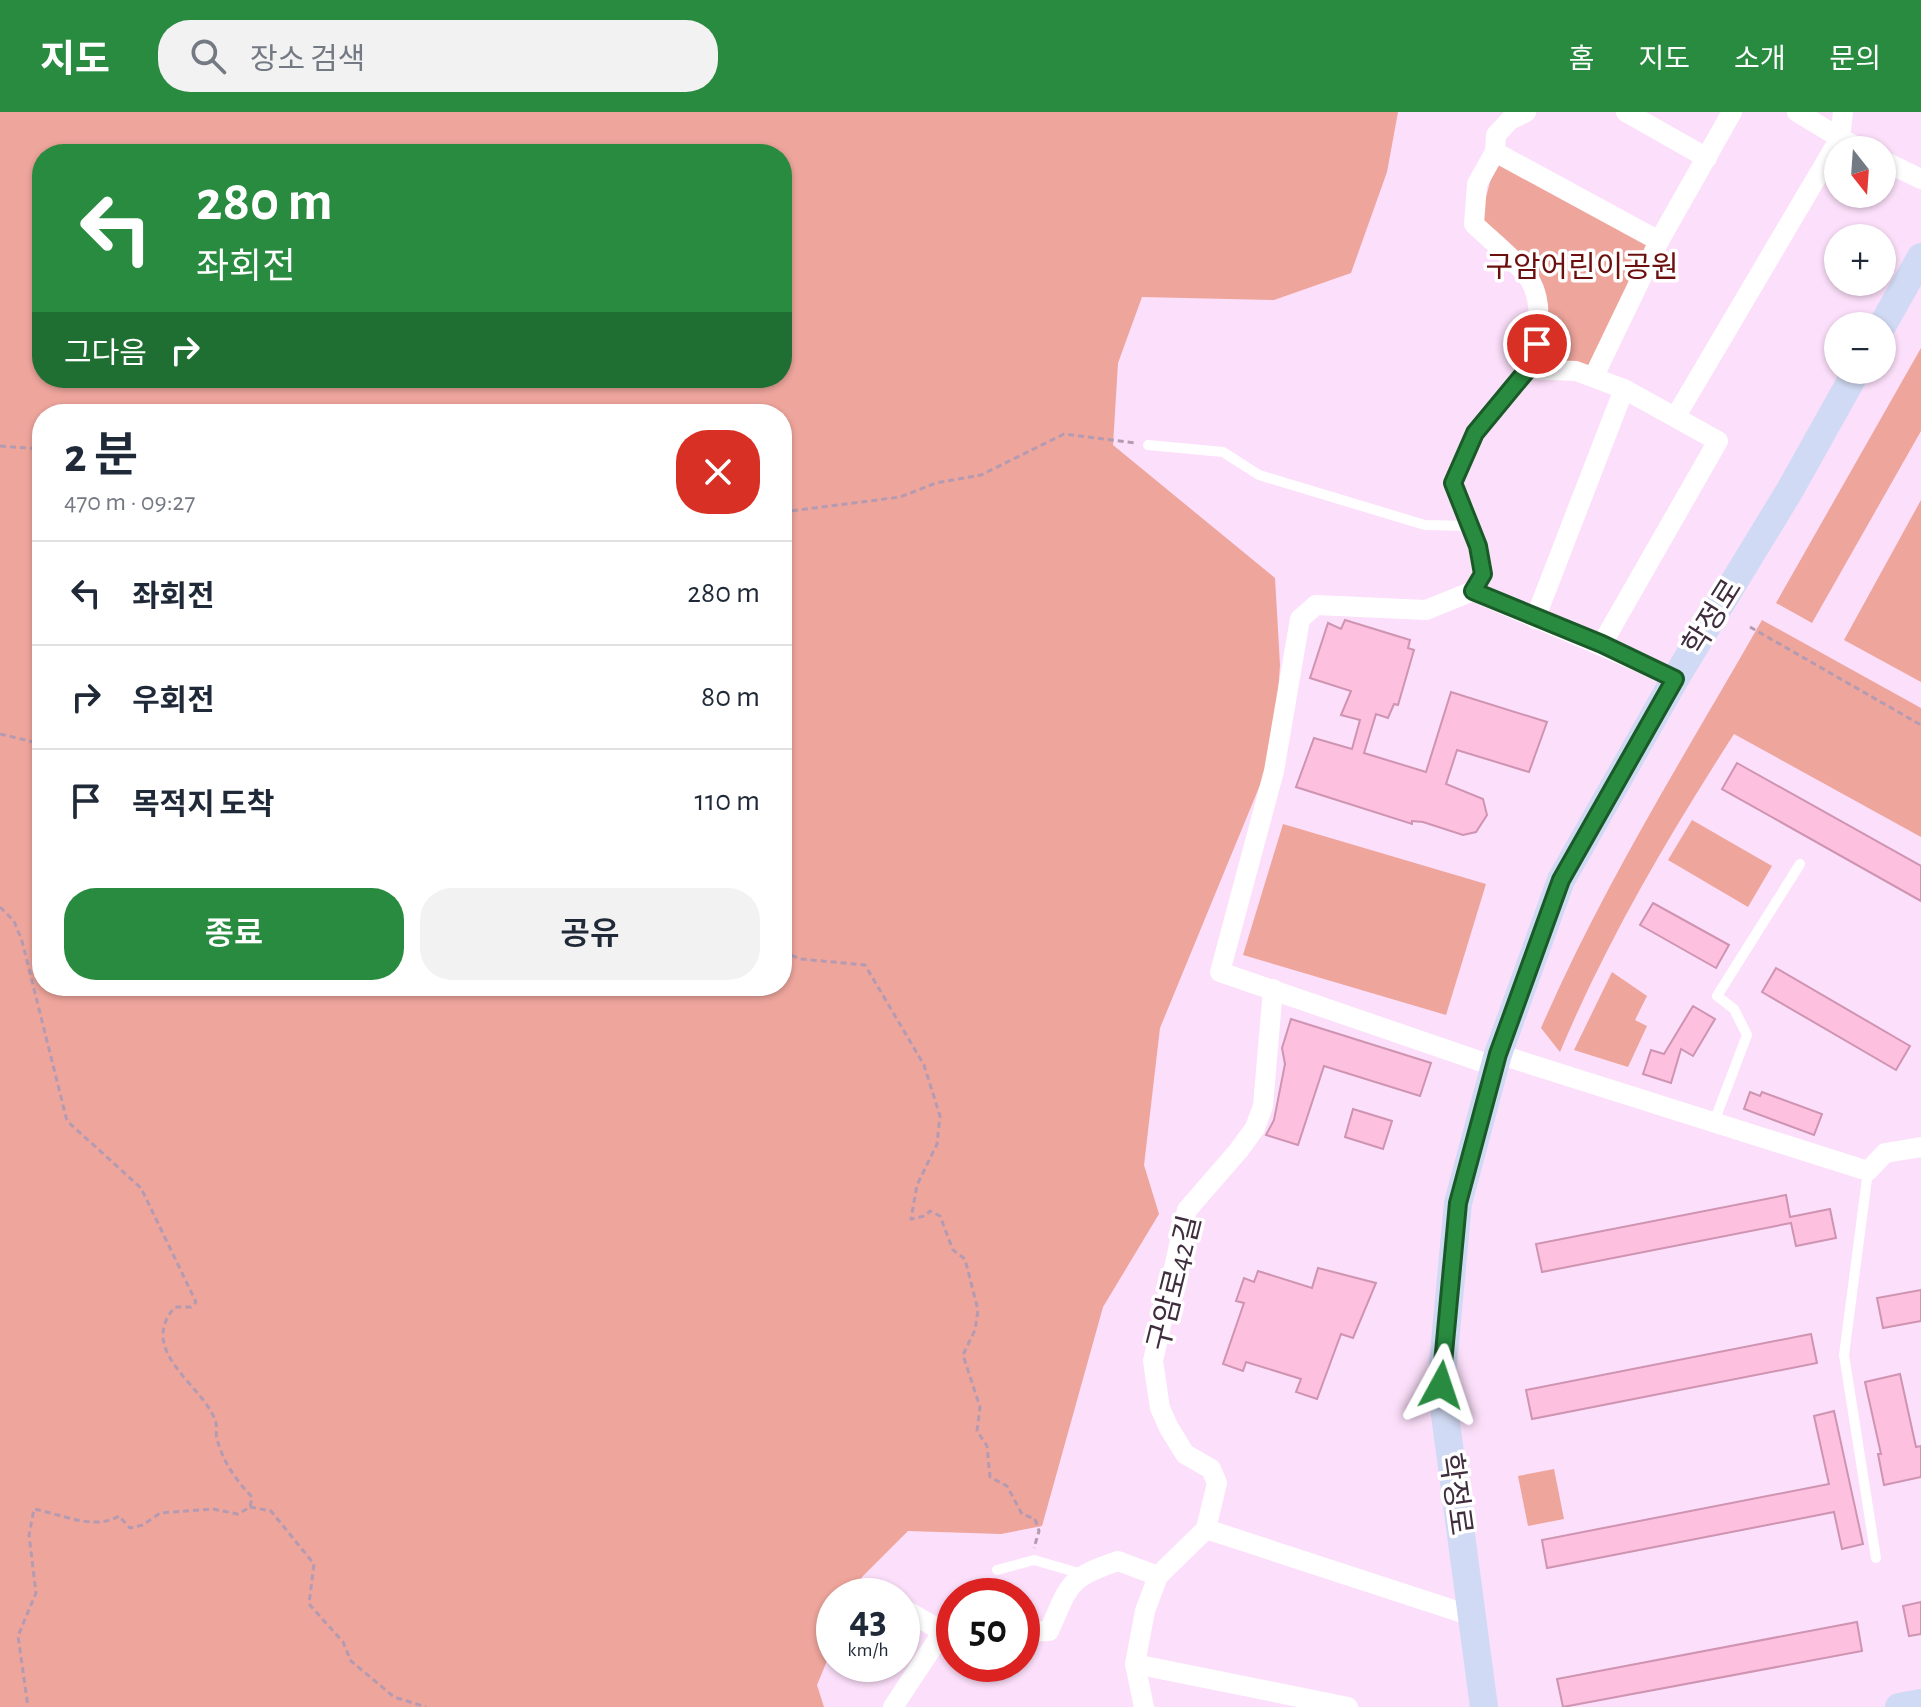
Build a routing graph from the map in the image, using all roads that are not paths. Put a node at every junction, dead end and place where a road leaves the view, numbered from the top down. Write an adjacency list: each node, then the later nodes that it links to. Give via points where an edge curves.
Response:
1 (1526, 112): 8 (street, via 1496,135)
2 (1626, 112): 9 (street)
3 (1732, 112): 9 (street)
4 (1797, 112): 6 (street)
5 (1843, 112): 7 (street)
6 (1837, 136)
7 (1840, 136)
8 (1495, 152): 13 (street); 16 (street, via 1477,184 1474,224 1531,283 1537,344)
9 (1707, 158): 13 (street)
10 (1824, 165): 20 (street)
11 (1896, 167): 12 (street)
12 (1921, 179)
13 (1659, 241): 17 (street)
14 (1921, 257): 15 (main road)
15 (1890, 312)
16 (1528, 369): 17 (street); 22 (street, via 1475,433 1453,483)
17 (1594, 376): 19 (street)
18 (1849, 384): 26 (main road, 학정로)
19 (1624, 389): 20 (street); 24 (street)
20 (1676, 416): 25 (street, via 1718,441)
21 (1148, 445): 22 (lane, via 1223,452 1259,475 1425,525)
22 (1470, 526): 23 (street, via 1483,574)
23 (1473, 591): 24 (street); 28 (street, via 1426,610 1316,605 1300,619 1274,771 1220,972)
24 (1535, 619): 25 (street)
25 (1602, 644): 26 (street)
26 (1675, 679): 29 (main road, 학정로, via 1561,880)
27 (1800, 864): 30 (lane, via 1717,996 1734,1009 1747,1035)
28 (1273, 989): 29 (street); 33 (street, 구암로42길, via 1263,1106 1239,1150 1187,1210 1153,1361 1160,1408 1169,1428 1185,1454 1211,1469 1217,1483)
29 (1496, 1060): 30 (street); 38 (main road, 학정로, via 1458,1203 1441,1385)
30 (1714, 1122): 32 (street)
31 (1921, 1147): 32 (street, via 1885,1153)
32 (1868, 1171): 34 (lane, via 1844,1355)
33 (1206, 1529): 37 (street); 38 (street)
34 (1876, 1558)
35 (997, 1570): 36 (lane, via 1034,1560)
36 (1082, 1574): 37 (street, via 1118,1561); 39 (street, via 1071,1583 1049,1631)
37 (1158, 1576): 41 (street)
38 (1472, 1616): 46 (main road, 학정로)
39 (1040, 1631)
40 (936, 1651): 43 (street)
41 (1135, 1664): 44 (street); 45 (street)
42 (1921, 1703): 47 (main road)
43 (893, 1707)
44 (1144, 1707)
45 (1348, 1707)
46 (1484, 1707)
47 (1899, 1707)

